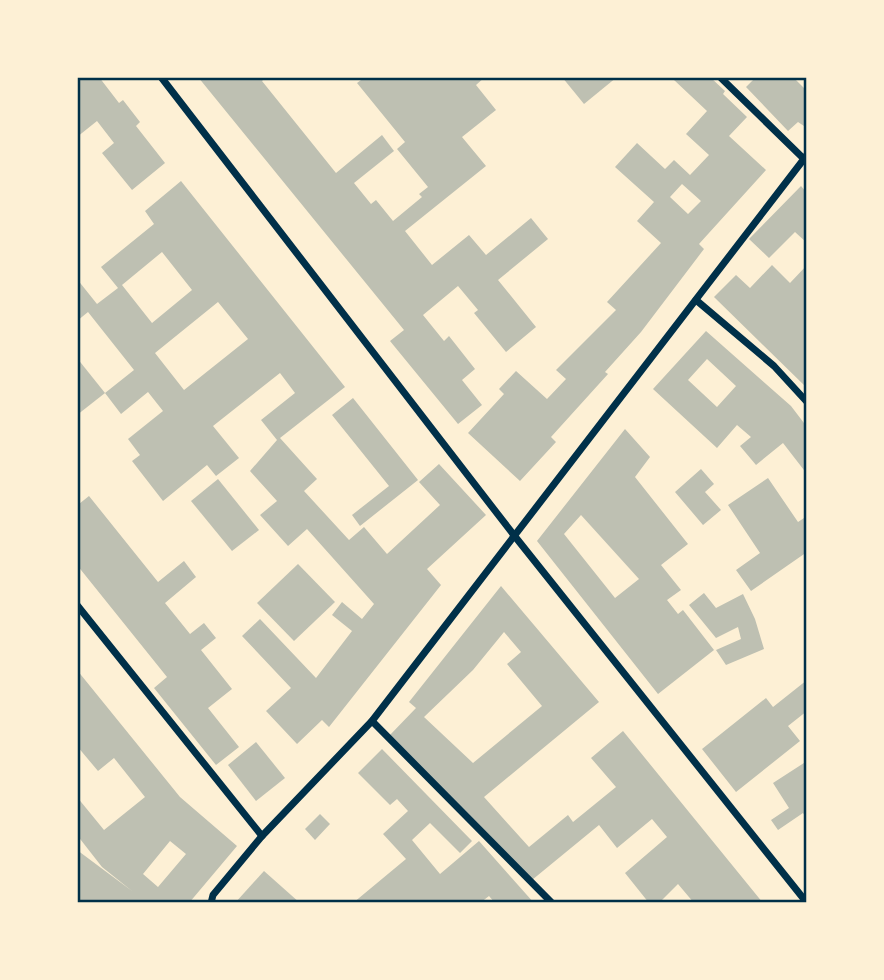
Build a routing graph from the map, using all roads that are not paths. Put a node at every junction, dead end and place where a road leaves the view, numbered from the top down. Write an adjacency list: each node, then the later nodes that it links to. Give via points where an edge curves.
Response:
1 (161, 77): 6 (street)
2 (720, 77): 3 (street)
3 (806, 157): 4 (street)
4 (696, 300): 5 (street, via 774,366); 6 (street)
5 (807, 402)
6 (513, 534): 8 (street); 12 (street)
7 (77, 605): 9 (street)
8 (373, 721): 9 (street); 11 (street)
9 (262, 836): 10 (street)
10 (211, 903)
11 (552, 903)
12 (807, 903)

